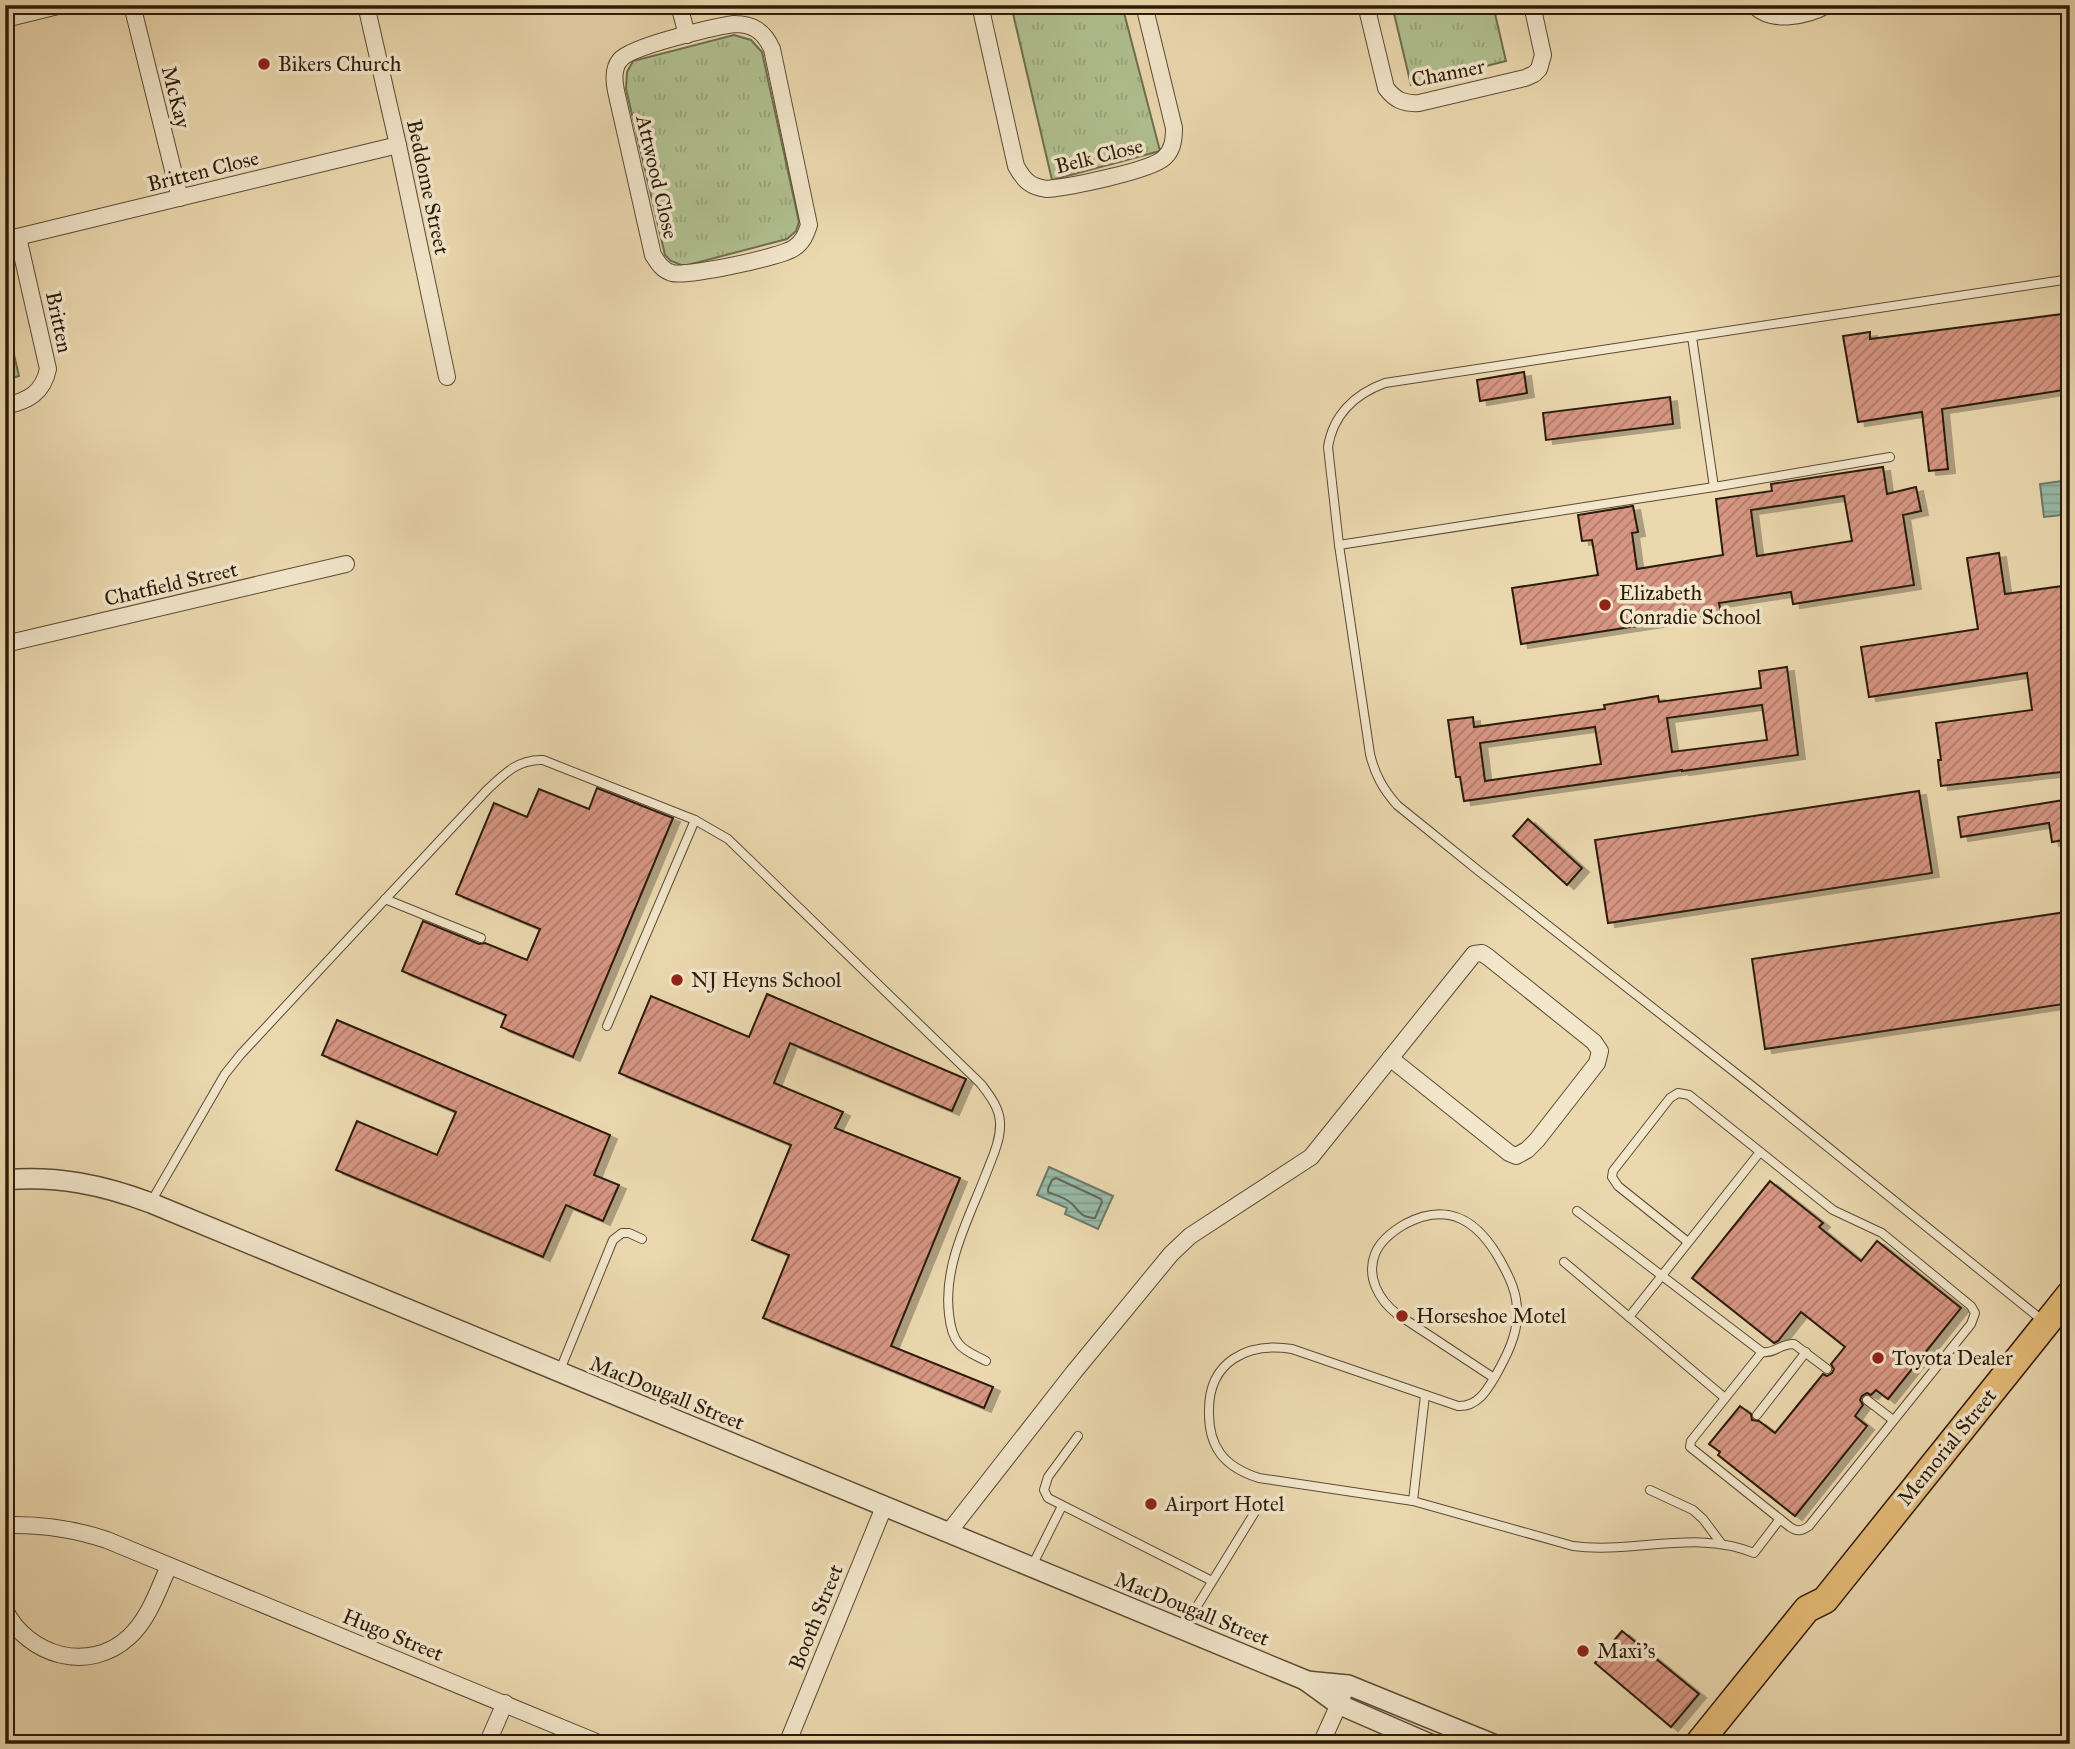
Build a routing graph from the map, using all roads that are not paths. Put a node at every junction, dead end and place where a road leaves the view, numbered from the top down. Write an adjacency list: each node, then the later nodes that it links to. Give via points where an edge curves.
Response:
1 (62, 5): 11 (street)
2 (132, 5): 14 (street, McKay)
3 (366, 5): 13 (street, Beddome Street)
4 (679, 5): 12 (street)
5 (980, 5): 6 (street, Belk Close, via 1016,166 1025,181 1047,190 1145,169 1170,151 1174,128)
6 (1144, 5)
7 (1366, 5): 8 (street, Channer, via 1386,88 1395,99 1419,103 1534,74 1543,55)
8 (1532, 5)
9 (1754, 5): 10 (street, via 1768,16 1785,17)
10 (1827, 5)
11 (5, 19)
12 (687, 36): 12 (street, Attwood Close, via 743,24 759,30 769,42 809,225 799,243 784,253 680,274 664,270 653,255 615,75 626,54)
13 (398, 145): 14 (street, Britten Close); 18 (street, Beddome Street)
14 (180, 198): 15 (street, Britten Close)
15 (12, 239): 19 (street, Britten, via 48,369 37,393)
16 (2070, 279): 17 (lane)
17 (1692, 337): 21 (lane); 22 (lane, via 1413,378 1366,390 1348,405 1330,433 1328,462)
18 (447, 377)
19 (5, 406)
20 (1890, 457): 21 (lane)
21 (1714, 487): 22 (lane)
22 (1339, 545): 40 (lane, via 1373,769 1397,805)
23 (346, 564): 24 (street, Chatfield Street)
24 (5, 644)
25 (695, 820): 26 (lane, via 553,763 525,761 487,790); 28 (lane); 43 (lane, via 739,849 981,1084 994,1102 1000,1123 997,1146 951,1266 947,1294 954,1337)
26 (385, 899): 27 (lane); 32 (lane, via 232,1065)
27 (481, 938)
28 (607, 1026)
29 (1390, 1058): 29 (street, via 1478,953 1600,1051 1597,1063 1537,1140 1516,1156); 60 (street, via 1311,1157 1190,1236 1171,1254)
30 (1760, 1152): 35 (lane); 35 (lane, via 1689,1096 1678,1093 1670,1098 1612,1177); 51 (lane, via 1833,1210 1882,1233 1973,1309 1971,1324)
31 (5, 1180): 32 (street, MacDougall Street, via 76,1181)
32 (151, 1203): 45 (street, MacDougall Street)
33 (1577, 1211): 37 (lane)
34 (642, 1239): 45 (lane, via 622,1233 613,1240)
35 (1688, 1242): 37 (lane)
36 (1564, 1262): 39 (lane)
37 (1661, 1277): 39 (lane); 41 (lane)
38 (2070, 1294): 40 (highway, Memorial Street)
39 (1629, 1317): 48 (lane)
40 (2046, 1324): 65 (highway, Memorial Street)
41 (1762, 1352): 42 (lane, via 1774,1352 1790,1343); 48 (lane)
42 (1806, 1352): 44 (lane); 50 (lane)
43 (986, 1361)
44 (1827, 1369)
45 (559, 1373): 56 (street, MacDougall Street)
46 (1493, 1378): 46 (lane, via 1397,1314 1380,1296 1372,1276 1373,1261 1381,1243 1400,1227 1423,1217 1447,1215 1470,1223 1489,1241 1516,1292 1518,1317); 47 (lane, via 1471,1405 1458,1406)
47 (1425, 1395): 54 (lane); 54 (lane, via 1280,1347 1254,1349 1232,1360 1216,1375 1209,1399 1213,1442 1236,1469 1259,1478)
48 (1725, 1398): 58 (lane, via 1690,1447)
49 (1867, 1400): 51 (lane)
50 (1757, 1415)
51 (1893, 1420): 58 (lane, via 1809,1526 1795,1530)
52 (1078, 1436): 55 (lane, via 1044,1487 1048,1498)
53 (1650, 1490): 61 (lane, via 1693,1510)
54 (1413, 1501): 61 (lane, via 1586,1548)
55 (1062, 1506): 63 (lane); 64 (lane)
56 (884, 1507): 60 (street, MacDougall Street); 74 (street, Booth Street)
57 (1255, 1512): 64 (lane)
58 (1780, 1519): 61 (lane, via 1754,1553)
59 (5, 1525): 62 (street, Hugo Street, via 59,1526 85,1532)
60 (948, 1533): 63 (street, MacDougall Street)
61 (1721, 1543)
62 (169, 1566): 66 (street, via 137,1629 116,1646 92,1656 62,1656 44,1650 18,1630); 70 (street, Hugo Street)
63 (1032, 1568): 67 (street, MacDougall Street)
64 (1212, 1581): 67 (lane)
65 (1825, 1600): 78 (highway, Memorial Street, via 1807,1609); 79 (highway, Memorial Street, via 1821,1617)
66 (5, 1610)
67 (1183, 1629): 68 (street, MacDougall Street)
68 (1305, 1680): 69 (street, MacDougall Street); 71 (street, MacDougall Street)
69 (1348, 1685): 71 (street); 77 (street, MacDougall Street)
70 (505, 1703): 72 (street); 73 (street, Hugo Street)
71 (1338, 1704): 75 (street); 76 (street, MacDougall Street)
72 (487, 1744)
73 (601, 1744)
74 (787, 1744)
75 (1321, 1744)
76 (1430, 1744)
77 (1493, 1744)
78 (1698, 1744)
79 (1721, 1744)

